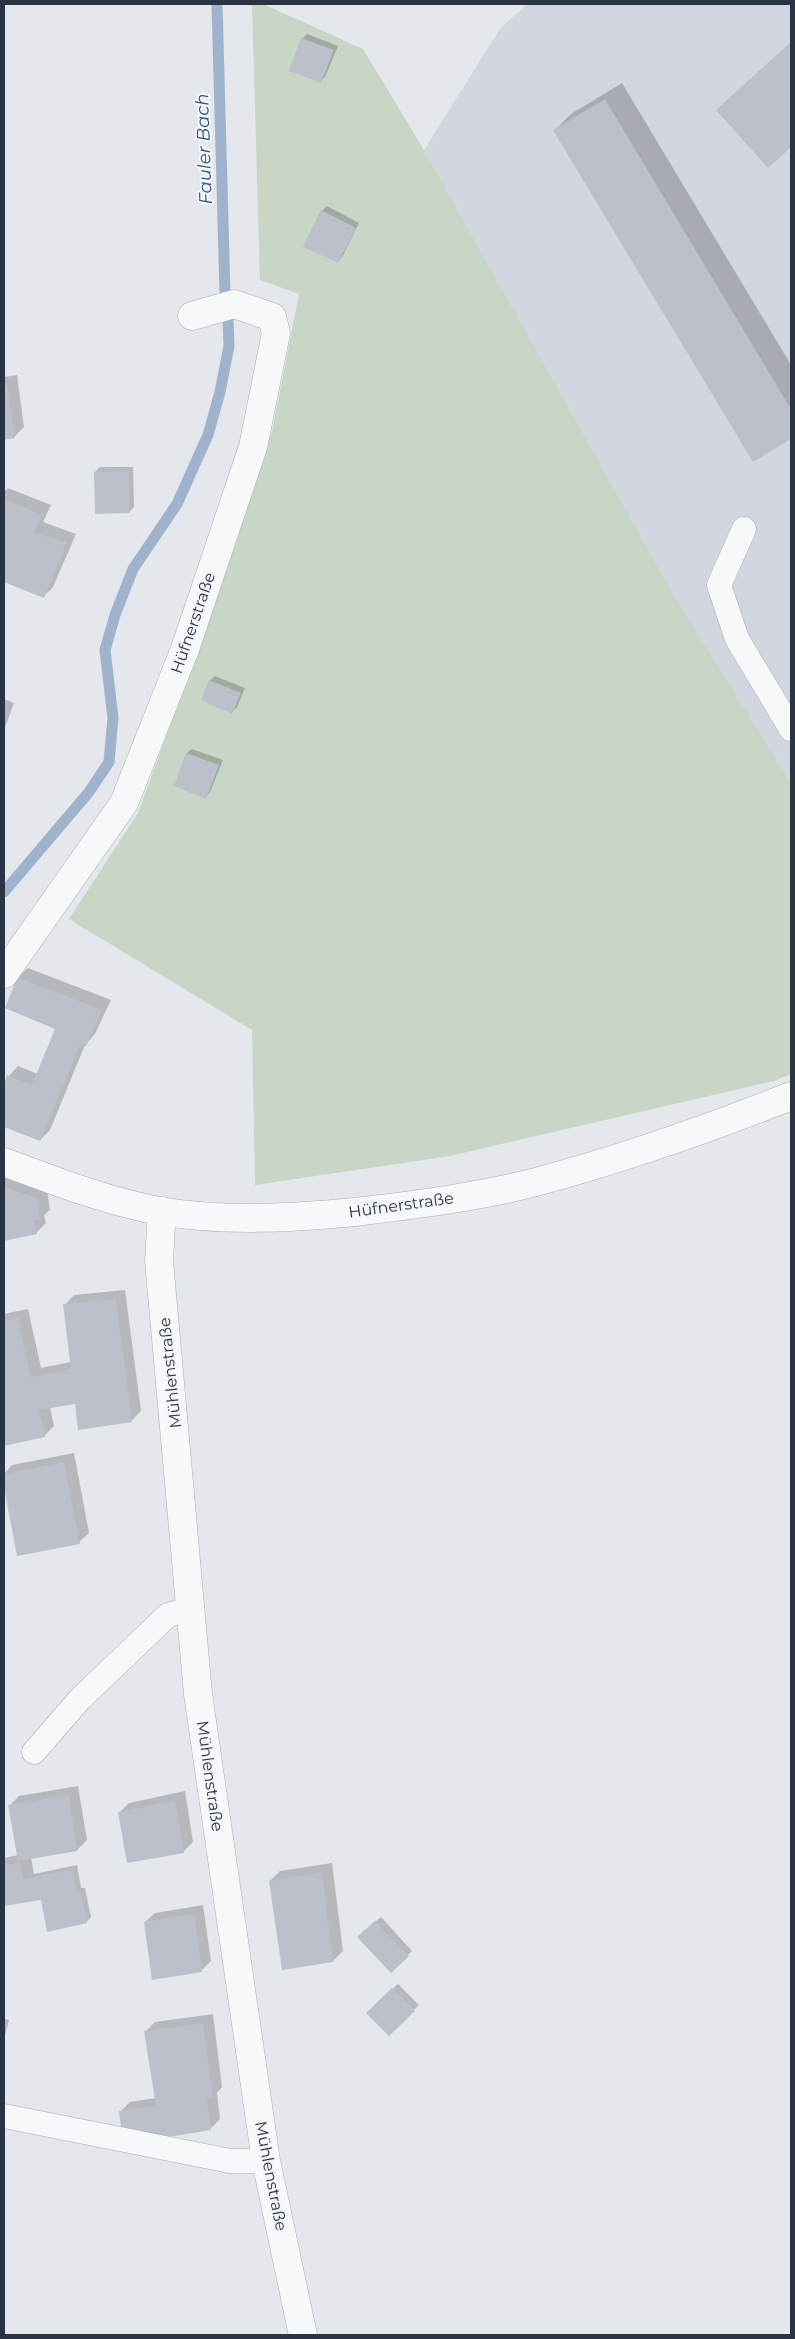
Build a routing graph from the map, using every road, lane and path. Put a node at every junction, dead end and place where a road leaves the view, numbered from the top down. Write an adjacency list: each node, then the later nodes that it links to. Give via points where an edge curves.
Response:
1 (192, 316): 4 (street, Hüfnerstraße, via 234,304 272,317 276,332 253,447 185,649 124,803)
2 (744, 529): 3 (lane, via 718,585 737,639)
3 (791, 729)
4 (4, 974)
5 (791, 1096): 7 (street, Hüfnerstraße, via 597,1163 536,1182 482,1193 316,1216 256,1218)
6 (4, 1162): 7 (street, Hüfnerstraße, via 125,1204)
7 (162, 1211): 8 (street, Mühlenstraße, via 159,1261)
8 (190, 1609): 9 (lane, via 168,1615 80,1699); 11 (street, Mühlenstraße, via 198,1694)
9 (34, 1752)
10 (4, 2116): 11 (lane, via 230,2162)
11 (266, 2161): 12 (street, Mühlenstraße)
12 (302, 2335)

